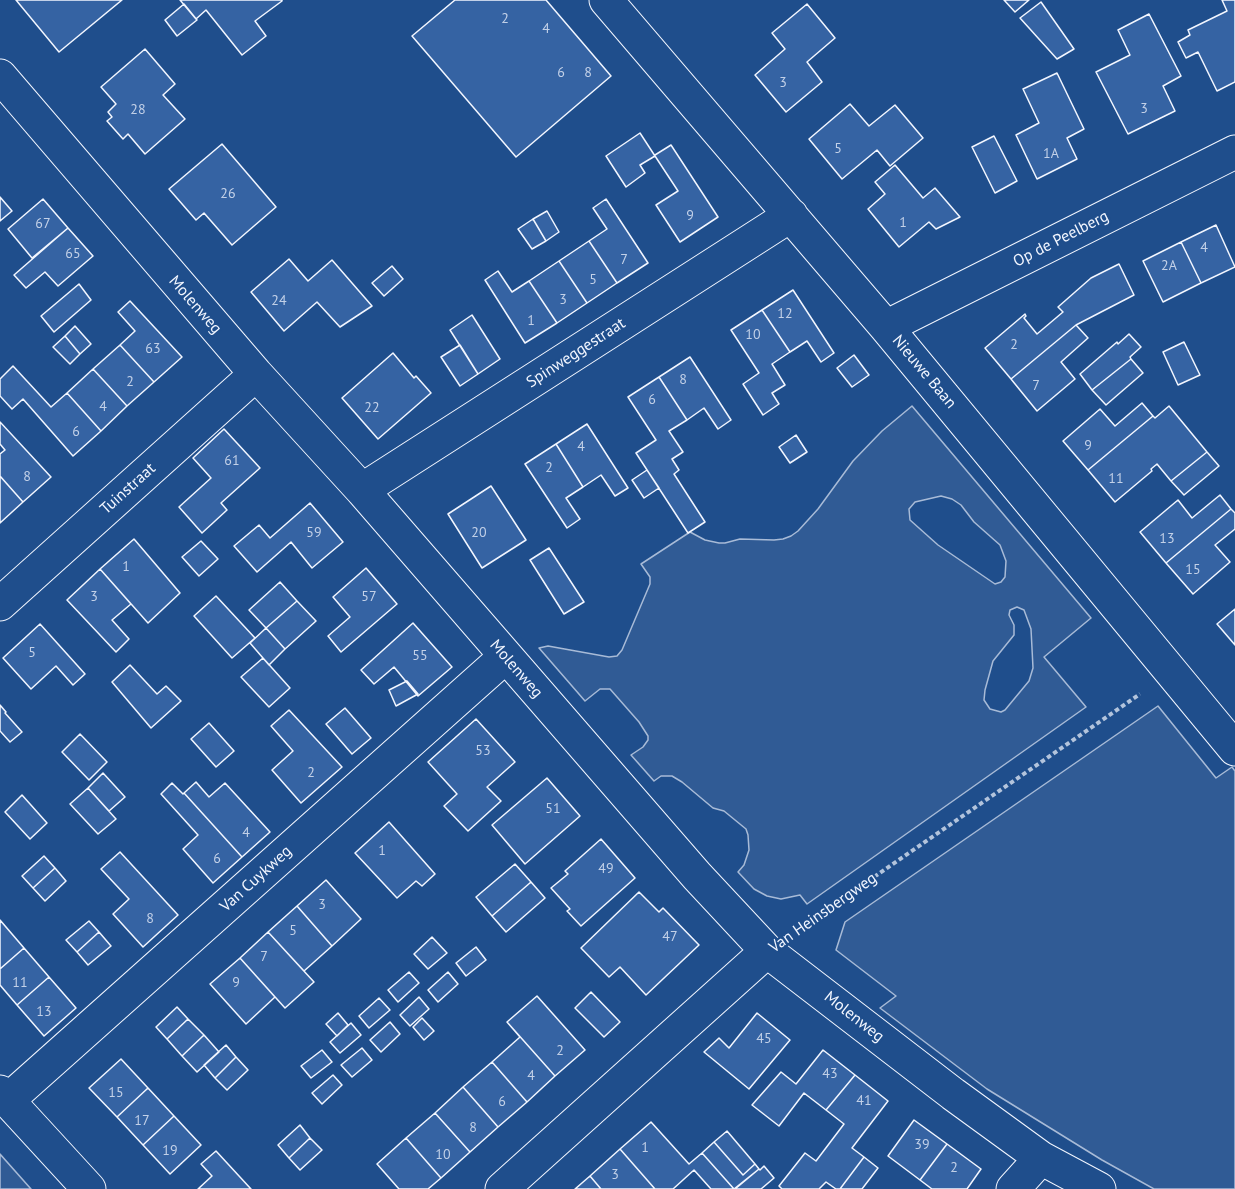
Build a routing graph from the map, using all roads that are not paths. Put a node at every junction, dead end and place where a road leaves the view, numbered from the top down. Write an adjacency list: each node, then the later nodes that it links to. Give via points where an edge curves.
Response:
1 (606, 0): 4 (street, Nieuwe Baan)
2 (0, 76): 6 (street, Molenweg)
3 (1235, 152): 5 (street, Op de Peelberg)
4 (791, 215): 5 (street, Nieuwe Baan); 7 (street, Spinweggestraat)
5 (886, 327): 10 (street, Nieuwe Baan)
6 (256, 374): 7 (street, Molenweg); 8 (street, Tuinstraat)
7 (362, 490): 9 (street, Molenweg)
8 (0, 604)
9 (505, 657): 11 (street, Molenweg); 12 (street, Van Cuykweg)
10 (1235, 749)
11 (767, 951): 13 (street, Molenweg); 15 (street, Van Heinsbergweg)
12 (4, 1097): 14 (street)
13 (1041, 1158): 16 (street); 17 (street, Molenweg)
14 (89, 1189)
15 (502, 1189)
16 (1013, 1189)
17 (1099, 1189)

